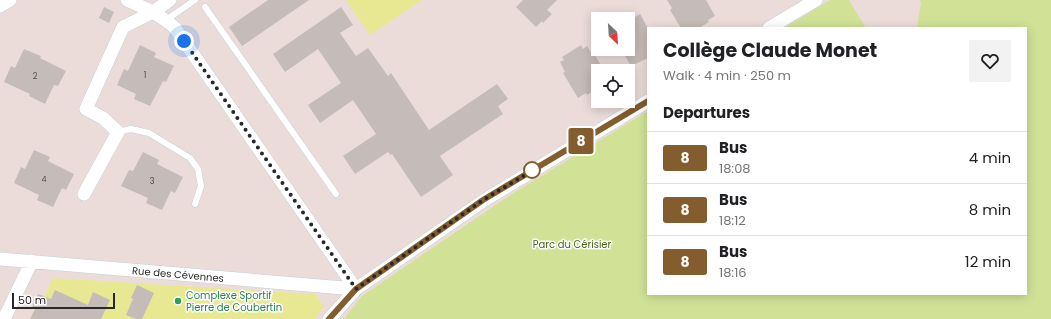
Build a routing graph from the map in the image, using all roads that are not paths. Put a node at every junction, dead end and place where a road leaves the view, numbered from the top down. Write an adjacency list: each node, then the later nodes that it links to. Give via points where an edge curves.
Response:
1 (10, 0): 6 (street)
2 (127, 0): 8 (street)
3 (170, 0): 8 (street)
4 (195, 0): 9 (lane)
5 (816, 0): 10 (street)
6 (0, 6)
7 (205, 7): 14 (lane)
8 (153, 12): 9 (street); 12 (street, via 123,27 86,109 103,118)
9 (166, 20): 18 (street, via 175,28)
10 (771, 27)
11 (647, 102): 18 (street, via 483,200)
12 (118, 132): 13 (street); 15 (lane, via 131,129 149,133 190,158 198,169 201,186)
13 (84, 194)
14 (336, 194)
15 (195, 204)
16 (0, 259): 17 (street, Rue des Cévennes)
17 (32, 261): 18 (street, Rue des Cévennes); 19 (street)
18 (356, 289): 20 (street)
19 (4, 319)
20 (329, 319)

